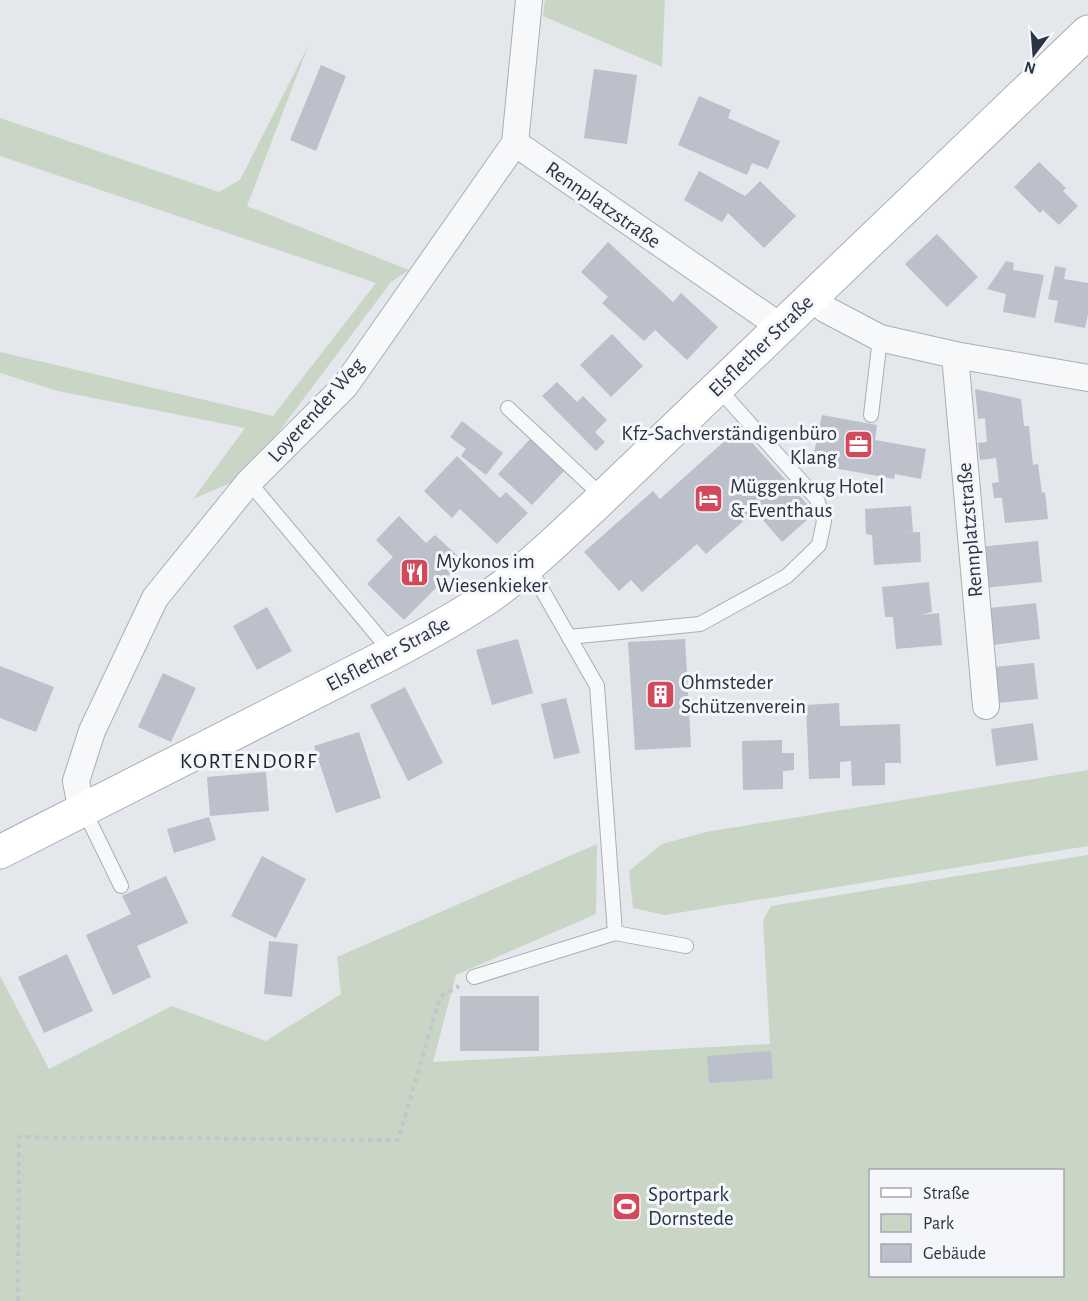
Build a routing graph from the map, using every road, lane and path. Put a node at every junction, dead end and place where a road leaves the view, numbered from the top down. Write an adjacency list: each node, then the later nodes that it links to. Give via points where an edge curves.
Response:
1 (529, 0): 3 (street, Loyerender Weg)
2 (1088, 32): 4 (main road, Elsflether Straße)
3 (515, 143): 5 (street, Rennplatzstraße); 12 (street, Loyerender Weg, via 345,386)
4 (812, 297): 5 (main road, Elsflether Straße); 6 (street, via 825,309)
5 (781, 327): 9 (main road, Elsflether Straße)
6 (880, 338): 7 (street); 11 (lane)
7 (955, 355): 8 (street); 17 (street, Rennplatzstraße)
8 (1088, 378)
9 (718, 388): 13 (main road, Elsflether Straße); 15 (lane, via 817,499 824,521 819,544 787,576 700,624)
10 (508, 408): 13 (lane)
11 (871, 415)
12 (249, 482): 16 (lane); 18 (street, Loyerender Weg, via 155,598 92,731 76,781)
13 (603, 497): 14 (main road, Elsflether Straße)
14 (526, 567): 15 (lane); 16 (main road, Elsflether Straße, via 446,624)
15 (568, 637): 21 (lane, via 597,686)
16 (392, 653): 18 (main road, Elsflether Straße)
17 (986, 706)
18 (84, 810): 19 (main road, Elsflether Straße); 20 (lane)
19 (0, 852)
20 (121, 886)
21 (615, 933): 22 (lane); 23 (lane)
22 (686, 946)
23 (474, 977): 24 (path, via 440,997 398,1140 19,1137)
24 (18, 1301)

